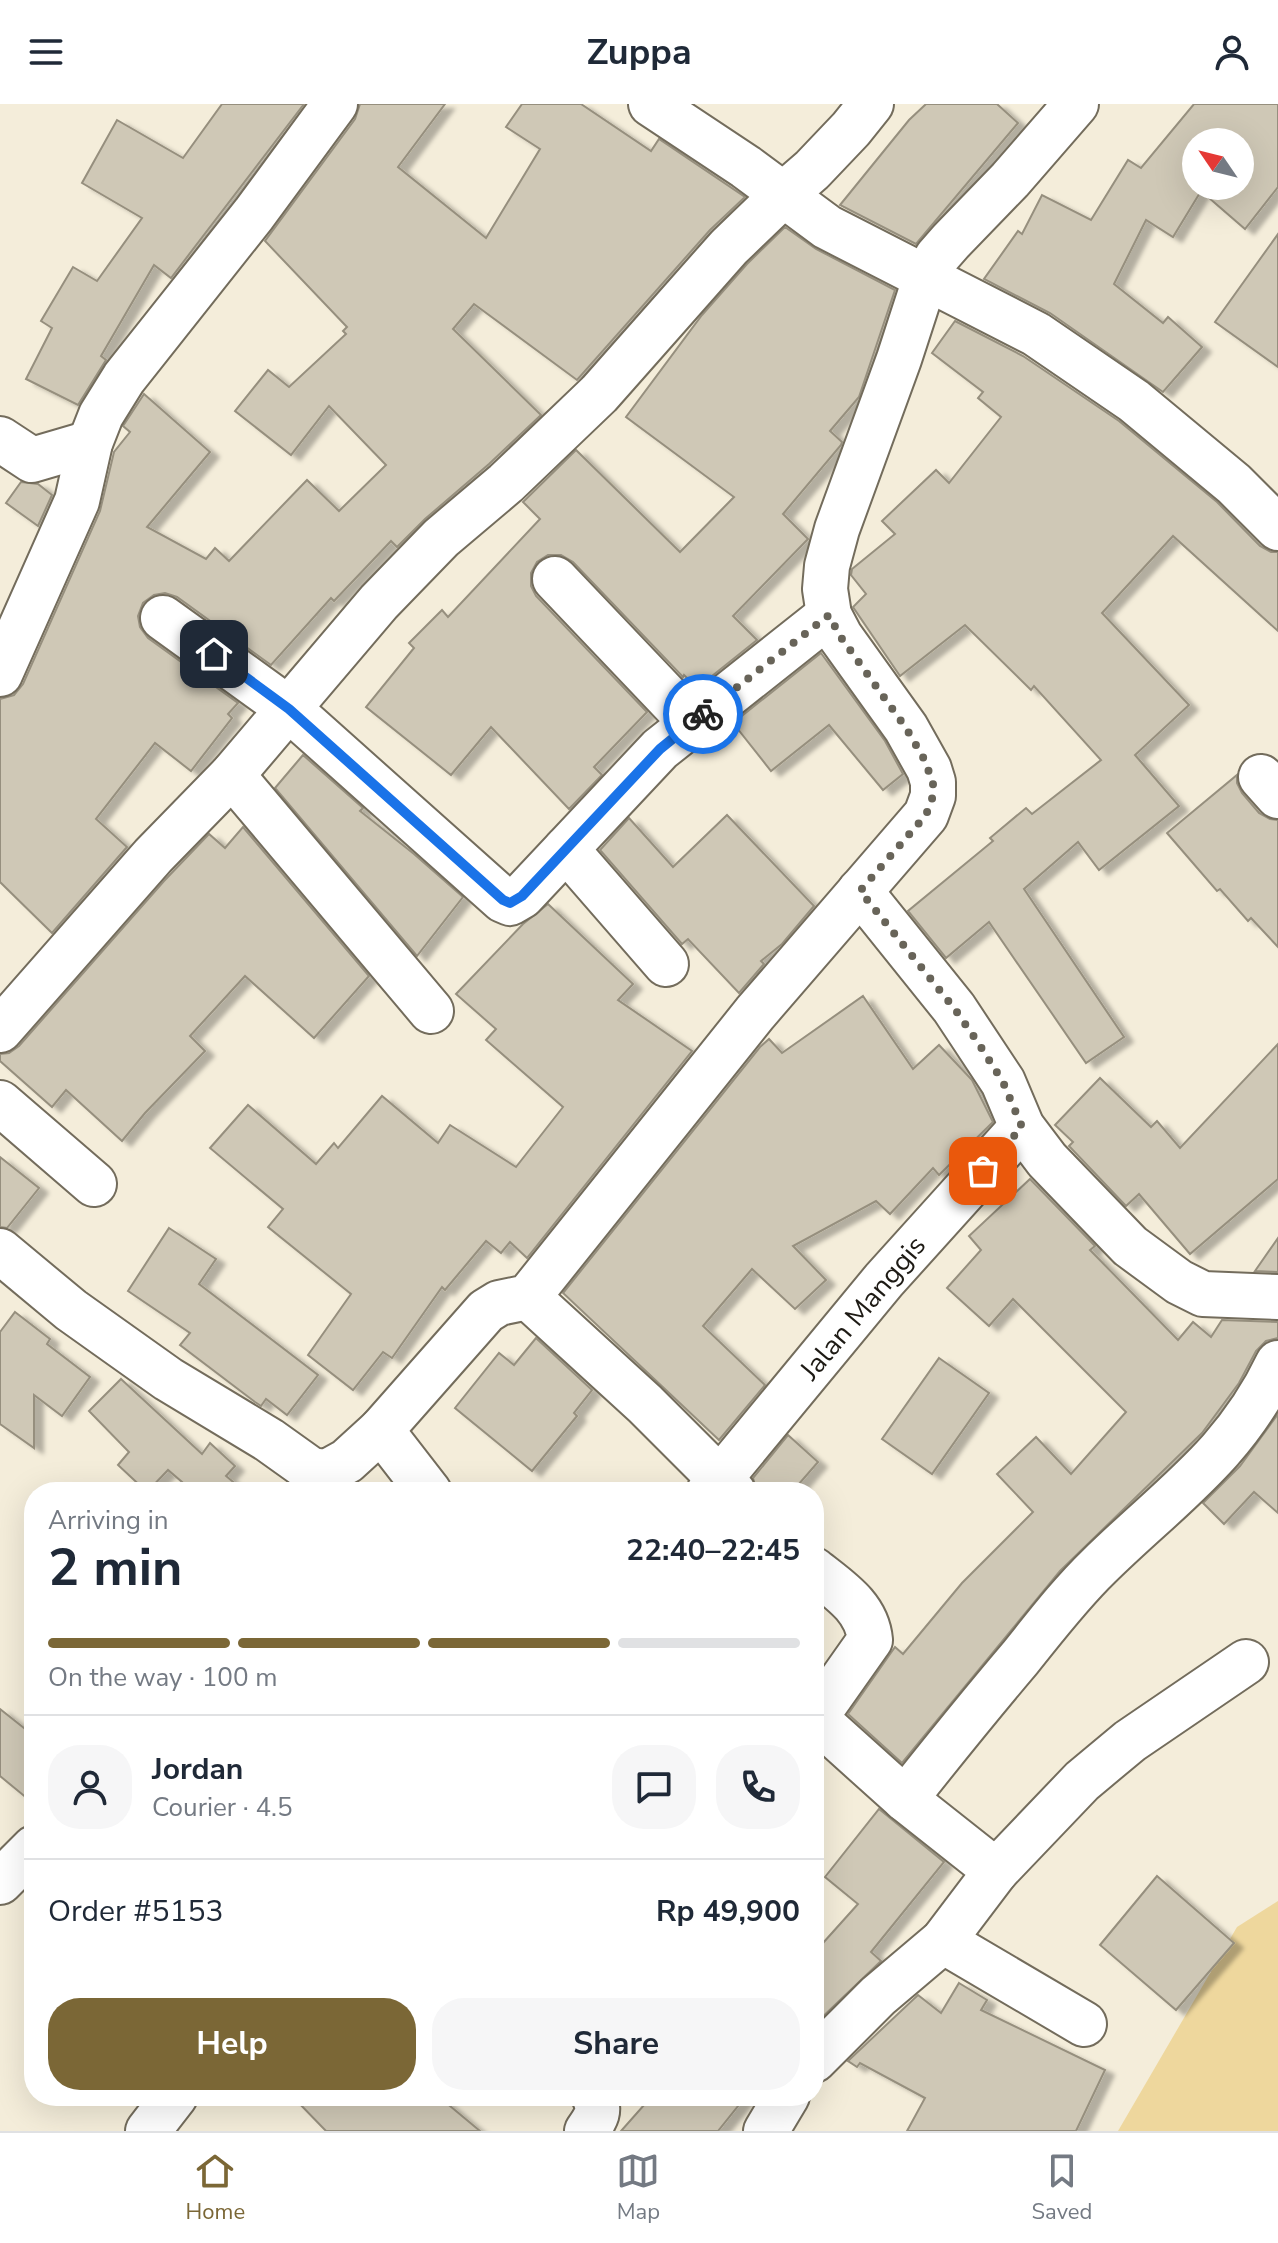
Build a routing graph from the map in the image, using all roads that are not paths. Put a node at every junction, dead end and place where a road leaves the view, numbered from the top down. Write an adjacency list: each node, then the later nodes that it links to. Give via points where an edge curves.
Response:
1 (335, 104): 8 (street, via 124,378)
2 (651, 104): 5 (street)
3 (871, 104): 5 (street)
4 (1076, 104): 6 (street, via 944,249)
5 (782, 196): 6 (street, via 827,227); 14 (street, via 729,247 599,394 379,602)
6 (925, 279): 9 (street, via 1036,334 1134,401); 11 (street, via 837,529 825,589)
7 (0, 439): 8 (street, via 32,460)
8 (90, 443): 13 (street, via 77,501)
9 (1278, 528)
10 (555, 579): 15 (street)
11 (829, 615): 15 (street); 18 (street, via 906,728 933,782 926,815)
12 (163, 618): 14 (street)
13 (0, 674)
14 (289, 709): 16 (street); 17 (street, via 503,900 516,902)
15 (692, 723): 17 (street, via 660,749)
16 (232, 775): 20 (street); 21 (street)
17 (566, 849): 19 (street)
18 (860, 891): 23 (street, via 977,1041 1003,1082); 26 (street, via 755,1013)
19 (666, 964)
20 (431, 1011)
21 (0, 1030)
22 (0, 1103): 24 (street)
23 (1022, 1127): 27 (street, via 1130,1246 1179,1282 1203,1294); 32 (street, Jalan Manggis, via 884,1280)
24 (94, 1184)
25 (0, 1251): 29 (street, via 168,1379 311,1470 327,1472 347,1461)
26 (528, 1297): 29 (street, via 486,1311); 31 (street, via 588,1349)
27 (1278, 1297)
28 (1278, 1363): 37 (street, via 1264,1392 1221,1451 1098,1566)
29 (381, 1430): 30 (street)
30 (421, 1482)
31 (716, 1482)
32 (727, 1482)
33 (824, 1579): 35 (street, via 862,1613 870,1640)
34 (1246, 1662): 39 (street, via 1130,1741 1082,1781)
35 (824, 1704)
36 (824, 1727): 37 (street)
37 (905, 1799): 39 (street)
38 (24, 1858): 40 (street)
39 (996, 1871): 41 (street)
40 (0, 1882)
41 (943, 1941): 42 (street); 43 (street)
42 (1084, 2024)
43 (824, 2050)
44 (167, 2106): 47 (street)
45 (599, 2106): 48 (street)
46 (781, 2106): 49 (street)
47 (148, 2131)
48 (587, 2131)
49 (766, 2131)

